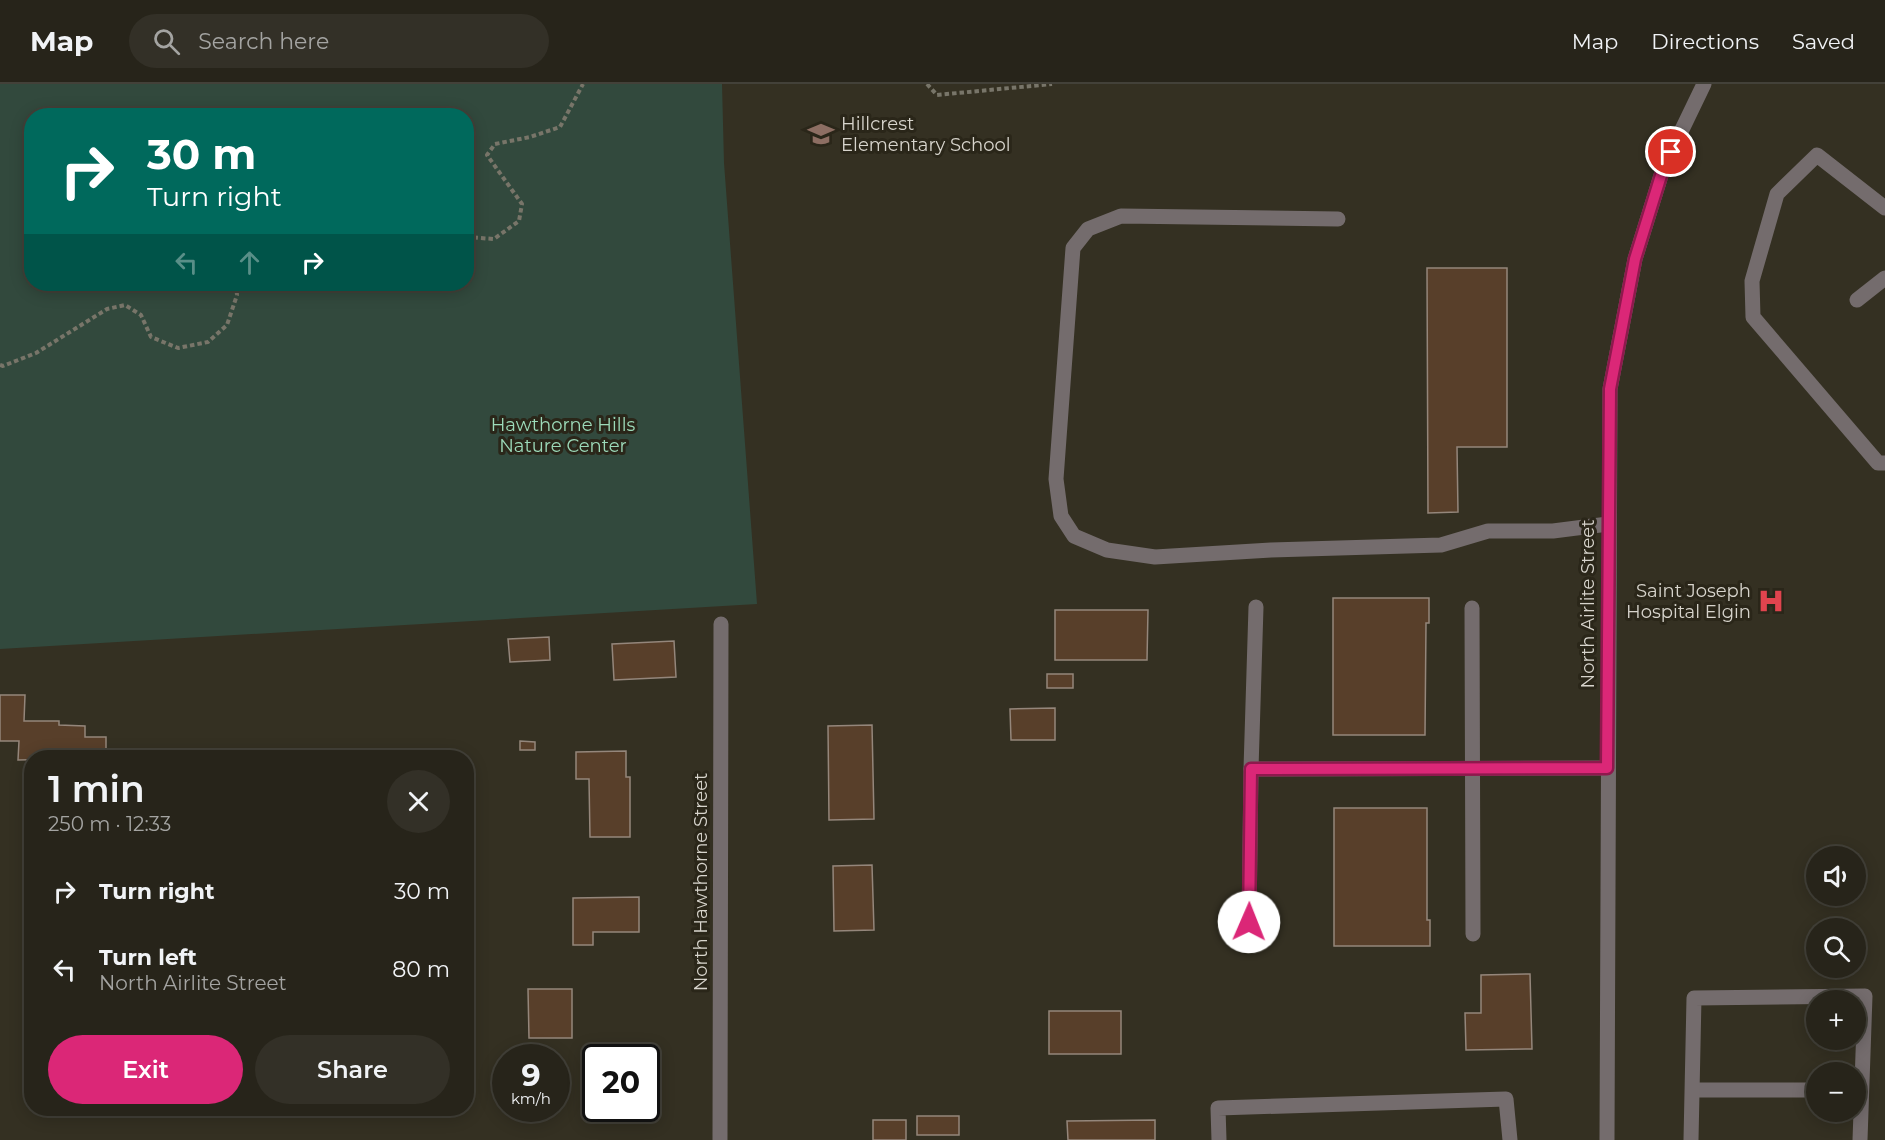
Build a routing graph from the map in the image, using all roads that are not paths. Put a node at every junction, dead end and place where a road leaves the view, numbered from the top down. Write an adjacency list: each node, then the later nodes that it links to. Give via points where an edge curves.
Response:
1 (1704, 84): 7 (street, North Airlite Street, via 1663,169 1635,259 1610,389)
2 (1885, 208): 6 (street, via 1817,155 1777,194 1752,281 1753,317 1878,464)
3 (1338, 219): 7 (street, via 1122,216 1088,229 1073,248 1056,479 1061,516 1074,536 1107,550 1155,557 1441,545 1488,531 1553,531)
4 (1885, 278): 5 (street)
5 (1857, 300)
6 (1885, 463)
7 (1608, 524): 11 (street, North Airlite Street)
8 (1256, 607): 12 (street)
9 (1472, 608): 13 (street)
10 (721, 624): 20 (street, North Hawthorne Street)
11 (1607, 768): 13 (street); 23 (street, North Airlite Street)
12 (1251, 769): 13 (street); 14 (street)
13 (1472, 769): 15 (street)
14 (1249, 922)
15 (1473, 934)
16 (1861, 1062): 17 (street, via 1865,996 1694,998)
17 (1694, 1090): 18 (street); 24 (street)
18 (1806, 1090)
19 (1860, 1122): 25 (street)
20 (720, 1140)
21 (1219, 1140): 22 (street, via 1218,1108 1506,1099)
22 (1510, 1140)
23 (1607, 1140)
24 (1692, 1140)
25 (1860, 1140)

